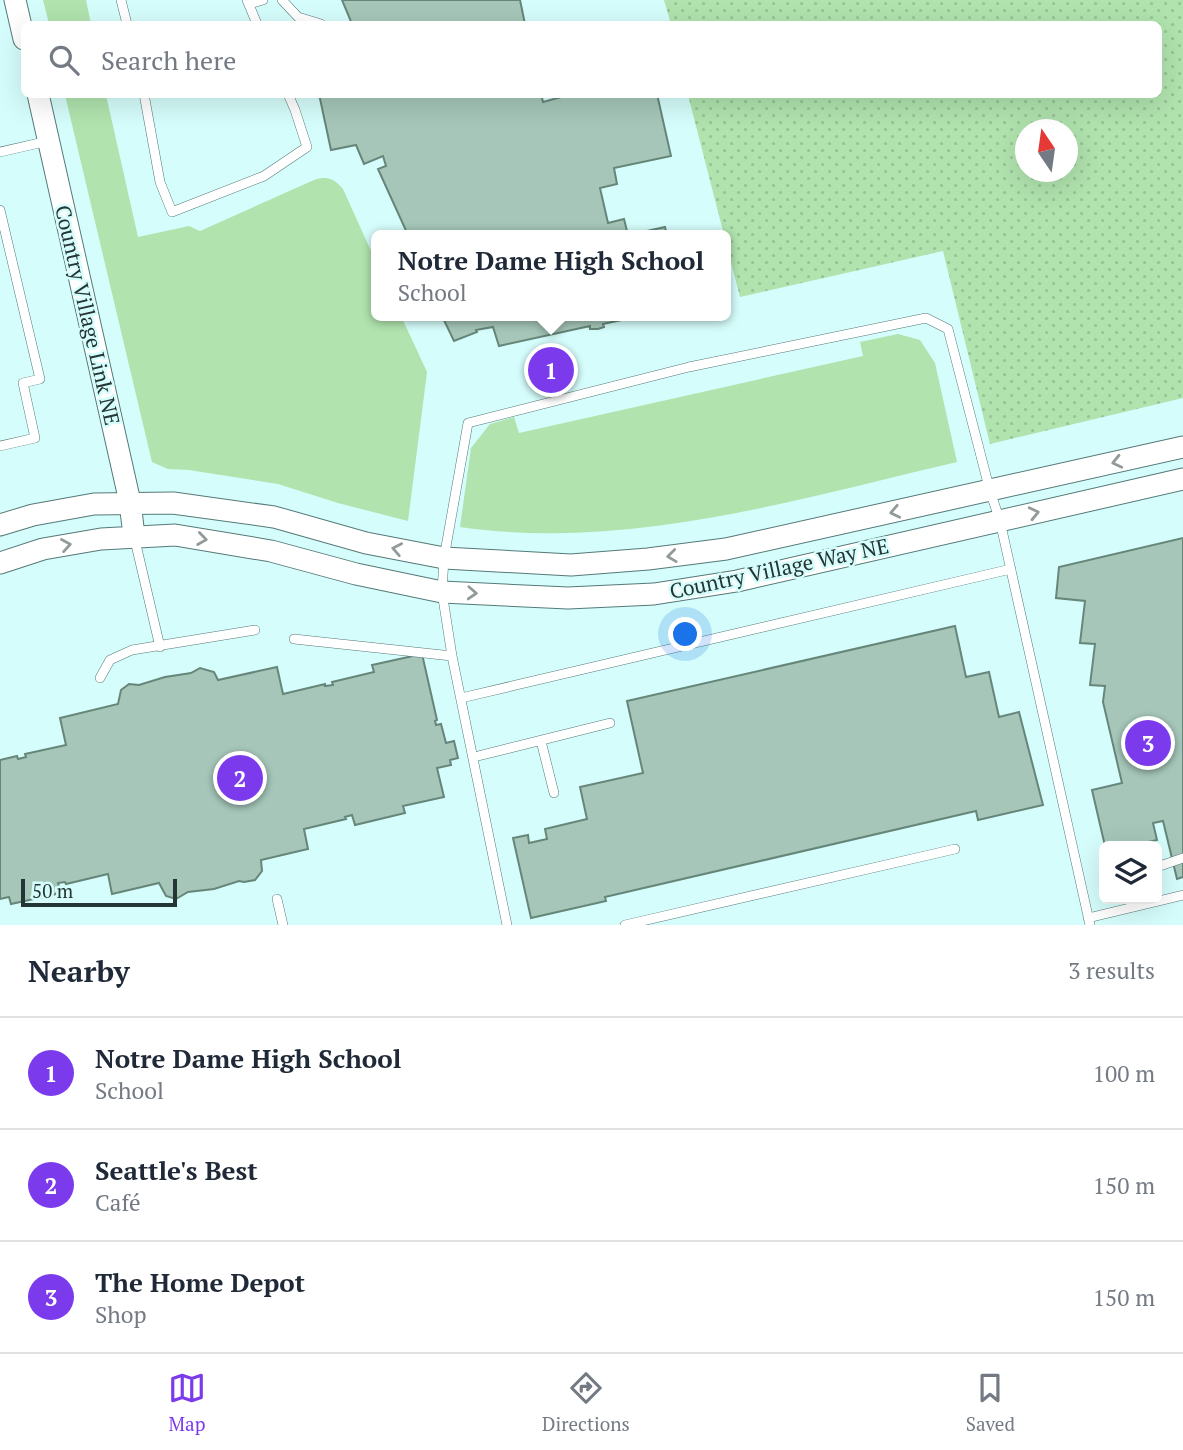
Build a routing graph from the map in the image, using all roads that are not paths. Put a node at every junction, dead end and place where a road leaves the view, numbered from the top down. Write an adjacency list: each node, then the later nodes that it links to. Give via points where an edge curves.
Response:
1 (15, 0): 9 (street)
2 (121, 0): 6 (lane)
3 (262, 0): 5 (lane)
4 (282, 0): 8 (lane, via 298,17)
5 (248, 2): 7 (lane)
6 (126, 21)
7 (256, 21)
8 (311, 21)
9 (21, 26)
10 (39, 98): 13 (street, Country Village Link NE)
11 (145, 98): 12 (lane, via 160,182 172,212 264,176 307,147)
12 (290, 98)
13 (48, 141): 14 (lane); 20 (street, Country Village Link NE)
14 (0, 152)
15 (0, 209): 16 (lane, via 40,379 23,383 34,438)
16 (0, 446)
17 (1183, 447): 19 (street, Country Village Way NE, one-way to 19)
18 (1183, 479): 21 (street, Country Village Way NE, one-way to 18)
19 (990, 491): 21 (lane); 24 (street, Country Village Way NE, one-way to 24, via 726,549 661,557 570,565); 24 (lane, via 948,329 926,318 689,367 468,423)
20 (130, 502): 22 (street, Country Village Way NE, via 78,507); 23 (street, Country Village Link NE); 24 (street, Country Village Way NE, one-way to 20, via 366,543 274,517)
21 (1000, 520): 26 (lane); 27 (street, Country Village Way NE, one-way to 21, via 568,598 654,594 737,581)
22 (0, 525)
23 (134, 536): 25 (street, Country Village Way NE, one-way to 23, via 43,549); 27 (street, Country Village Way NE, one-way to 27, via 214,540); 30 (lane)
24 (444, 558): 27 (lane)
25 (0, 563)
26 (1011, 569): 33 (lane); 45 (lane)
27 (442, 592): 31 (lane)
28 (255, 630): 30 (lane)
29 (294, 639): 31 (lane)
30 (160, 647): 32 (lane, via 132,650 110,660)
31 (452, 656): 33 (lane)
32 (100, 678)
33 (461, 698): 36 (lane)
34 (610, 723): 35 (lane)
35 (541, 741): 36 (lane); 37 (lane)
36 (474, 757): 47 (lane)
37 (554, 793)
38 (955, 849): 48 (lane)
39 (1183, 858): 40 (lane)
40 (1162, 865)
41 (1183, 895): 42 (lane)
42 (1162, 898)
43 (277, 899): 46 (lane)
44 (1136, 904): 45 (lane)
45 (1089, 921)
46 (283, 925)
47 (507, 925)
48 (625, 925)

